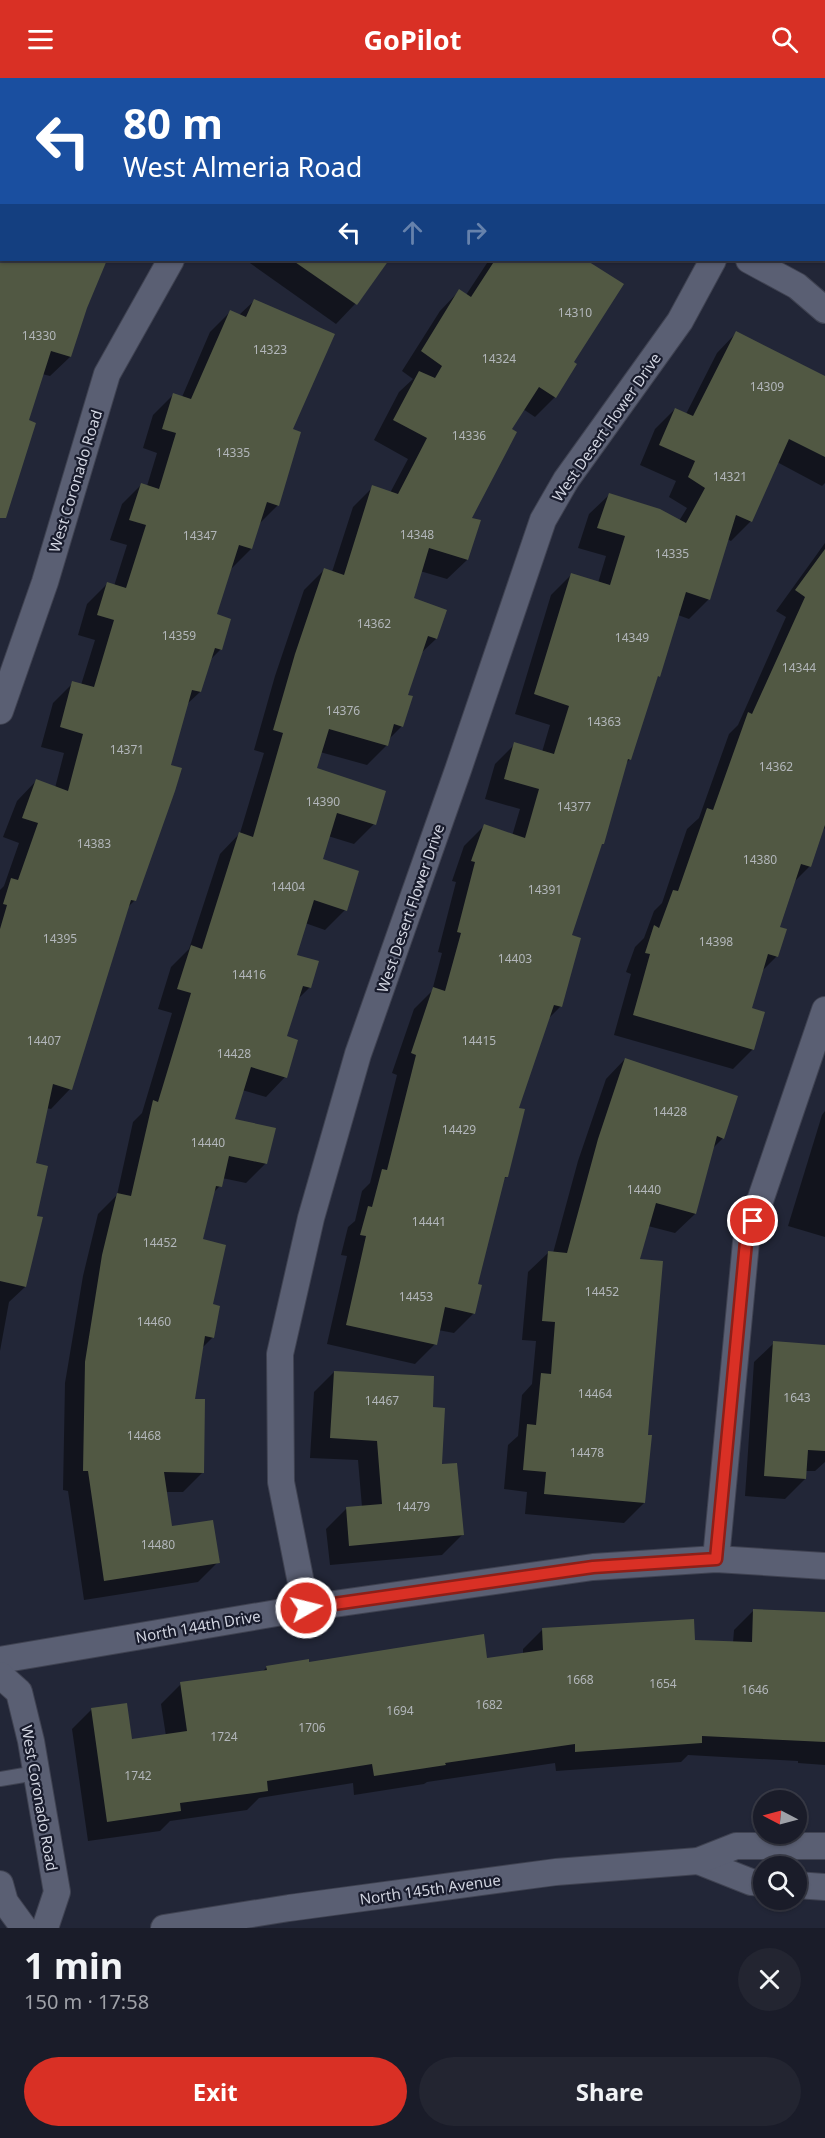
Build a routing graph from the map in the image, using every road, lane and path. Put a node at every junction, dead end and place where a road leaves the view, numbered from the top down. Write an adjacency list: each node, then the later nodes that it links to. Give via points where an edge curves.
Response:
1 (170, 261): 5 (street, West Coronado Road, via 107,374 45,582)
2 (712, 261): 9 (street, West Desert Flower Drive, via 680,321 566,480 543,520 358,1054 311,1218 280,1354 280,1482)
3 (751, 261): 4 (street, via 797,286)
4 (825, 310)
5 (0, 711)
6 (825, 1010): 7 (street, via 746,1242)
7 (716, 1559): 8 (street, North 144th Drive); 9 (street, North 144th Drive, via 593,1567)
8 (825, 1566)
9 (306, 1608): 10 (street, North 144th Drive)
10 (0, 1660)
11 (0, 1675): 12 (street, West Coronado Road, via 19,1692)
12 (36, 1773): 13 (lane); 21 (street, West Coronado Road, via 57,1892)
13 (0, 1779)
14 (825, 1846): 15 (street, North 145th Avenue, via 736,1846)
15 (698, 1861): 16 (street, North 145th Avenue); 22 (street, North 145th Avenue, via 502,1879)
16 (753, 1882)
17 (0, 1884): 20 (street, via 5,1902)
18 (807, 1886): 19 (street)
19 (825, 1887)
20 (24, 1928)
21 (45, 1928)
22 (164, 1928)

